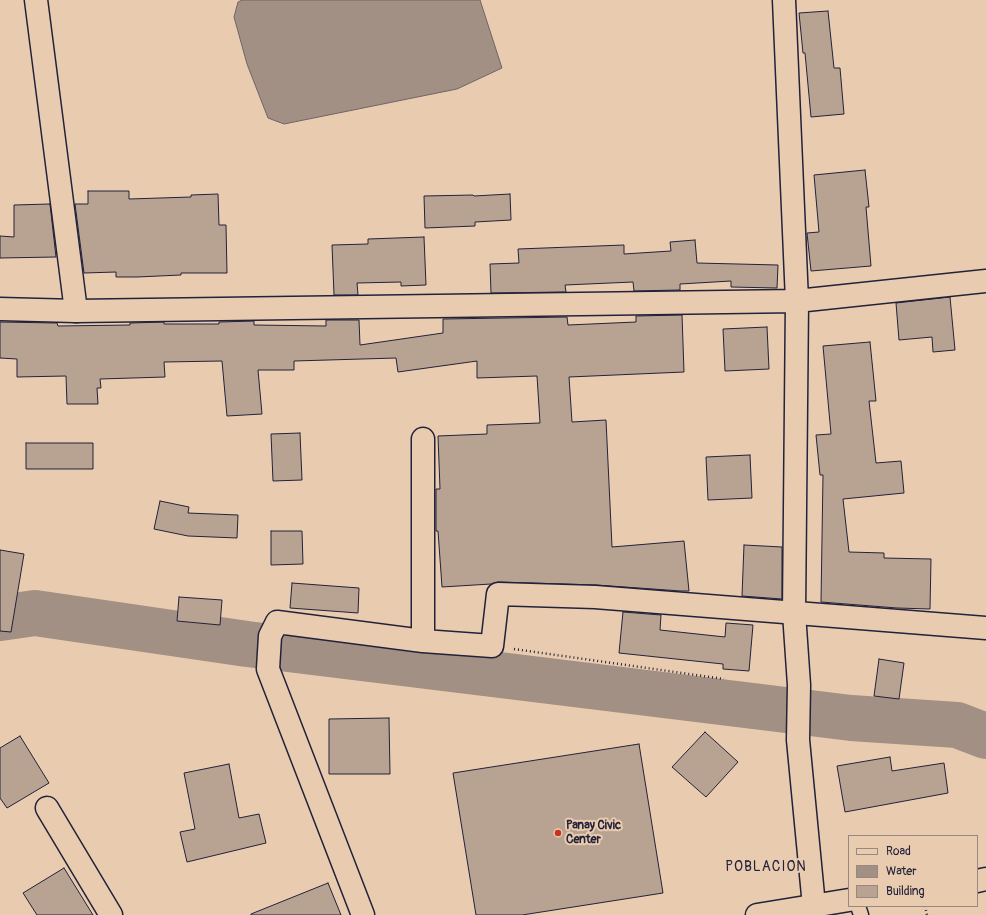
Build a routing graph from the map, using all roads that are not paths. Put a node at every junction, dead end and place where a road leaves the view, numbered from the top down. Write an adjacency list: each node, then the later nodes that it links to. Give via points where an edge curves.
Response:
1 (36, 0): 6 (street)
2 (784, 0): 4 (street)
3 (986, 281): 4 (street)
4 (797, 300): 6 (street); 8 (street)
5 (0, 309): 6 (street)
6 (76, 311)
7 (422, 439): 10 (street)
8 (794, 613): 9 (street); 10 (street, via 596,597 498,594 492,646); 13 (street, via 799,685 798,740)
9 (986, 628)
10 (423, 641): 15 (street, via 277,622 270,636 268,669)
11 (47, 808): 14 (street)
12 (848, 900): 13 (street)
13 (814, 906): 16 (street)
14 (111, 915)
15 (363, 915)
16 (757, 915)

